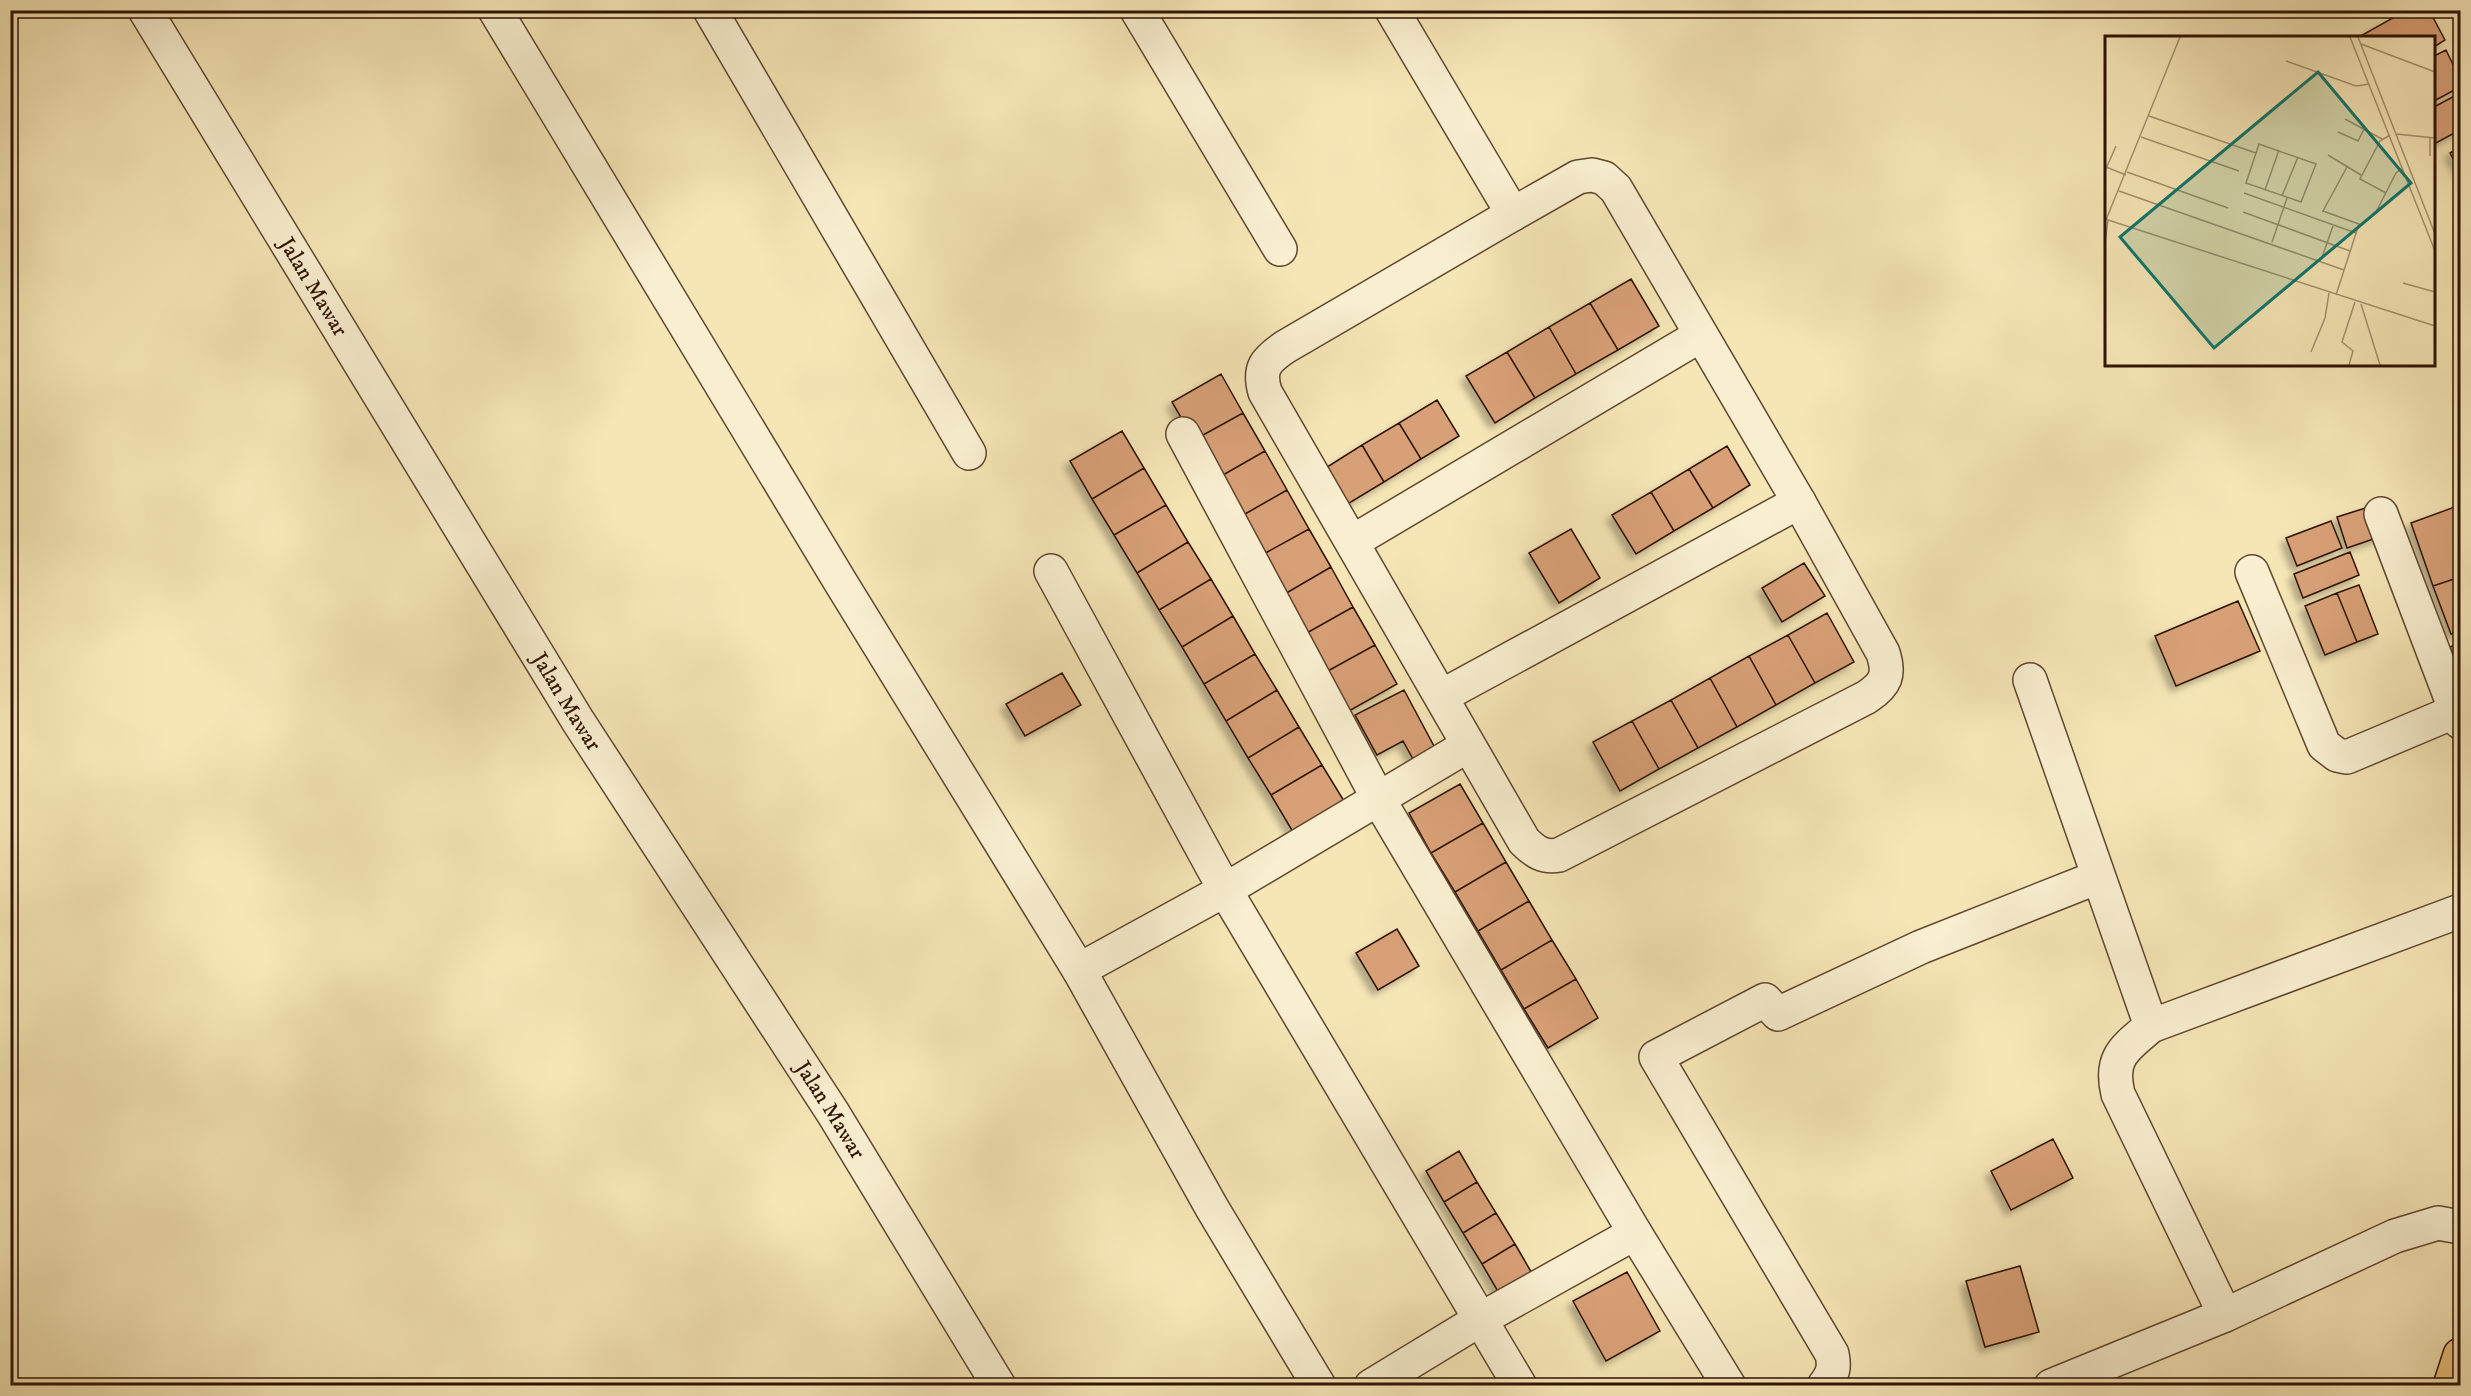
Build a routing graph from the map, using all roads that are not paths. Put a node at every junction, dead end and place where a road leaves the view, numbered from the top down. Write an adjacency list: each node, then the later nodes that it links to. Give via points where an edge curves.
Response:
1 (145, 10): 31 (street, Jalan Mawar, via 578,721 833,1113)
2 (495, 10): 24 (street)
3 (710, 10): 10 (street)
4 (1137, 10): 7 (street)
5 (1392, 10): 6 (street)
6 (1513, 214): 8 (street, via 1578,177 1604,178 1616,189); 13 (street, via 1286,347 1270,358 1263,369 1265,392)
7 (1280, 249)
8 (1701, 335): 11 (street); 13 (street)
9 (1183, 434): 20 (street)
10 (969, 453)
11 (1799, 502): 17 (street); 19 (street, via 1883,653 1886,678 1880,688 1549,857 1524,841)
12 (2381, 514): 18 (street)
13 (1352, 542): 17 (street)
14 (1051, 571): 22 (street)
15 (2252, 572): 18 (street, via 2324,745 2337,756 2347,757)
16 (2030, 680): 21 (street)
17 (1442, 696): 19 (street)
18 (2458, 716)
19 (1467, 746): 20 (street)
20 (1379, 800): 22 (street); 27 (street)
21 (2098, 877): 25 (street); 36 (street, via 1921,948 1778,1014 1765,1000 1656,1057 1832,1354 1835,1366)
22 (1225, 890): 24 (street); 29 (street)
23 (2460, 911): 25 (street)
24 (1079, 970): 32 (street, via 1212,1208)
25 (2151, 1026): 28 (street, via 2117,1058 2118,1094)
26 (2457, 1226): 28 (street, via 2438,1223 2395,1236)
27 (1635, 1233): 29 (street); 35 (street)
28 (2225, 1315): 37 (street)
29 (1481, 1319): 33 (street); 34 (street)
30 (2460, 1355): 38 (main road)
31 (999, 1386)
32 (1319, 1386)
33 (1371, 1386)
34 (1520, 1386)
35 (1729, 1386)
36 (1824, 1386)
37 (2051, 1386)
38 (2450, 1386)

